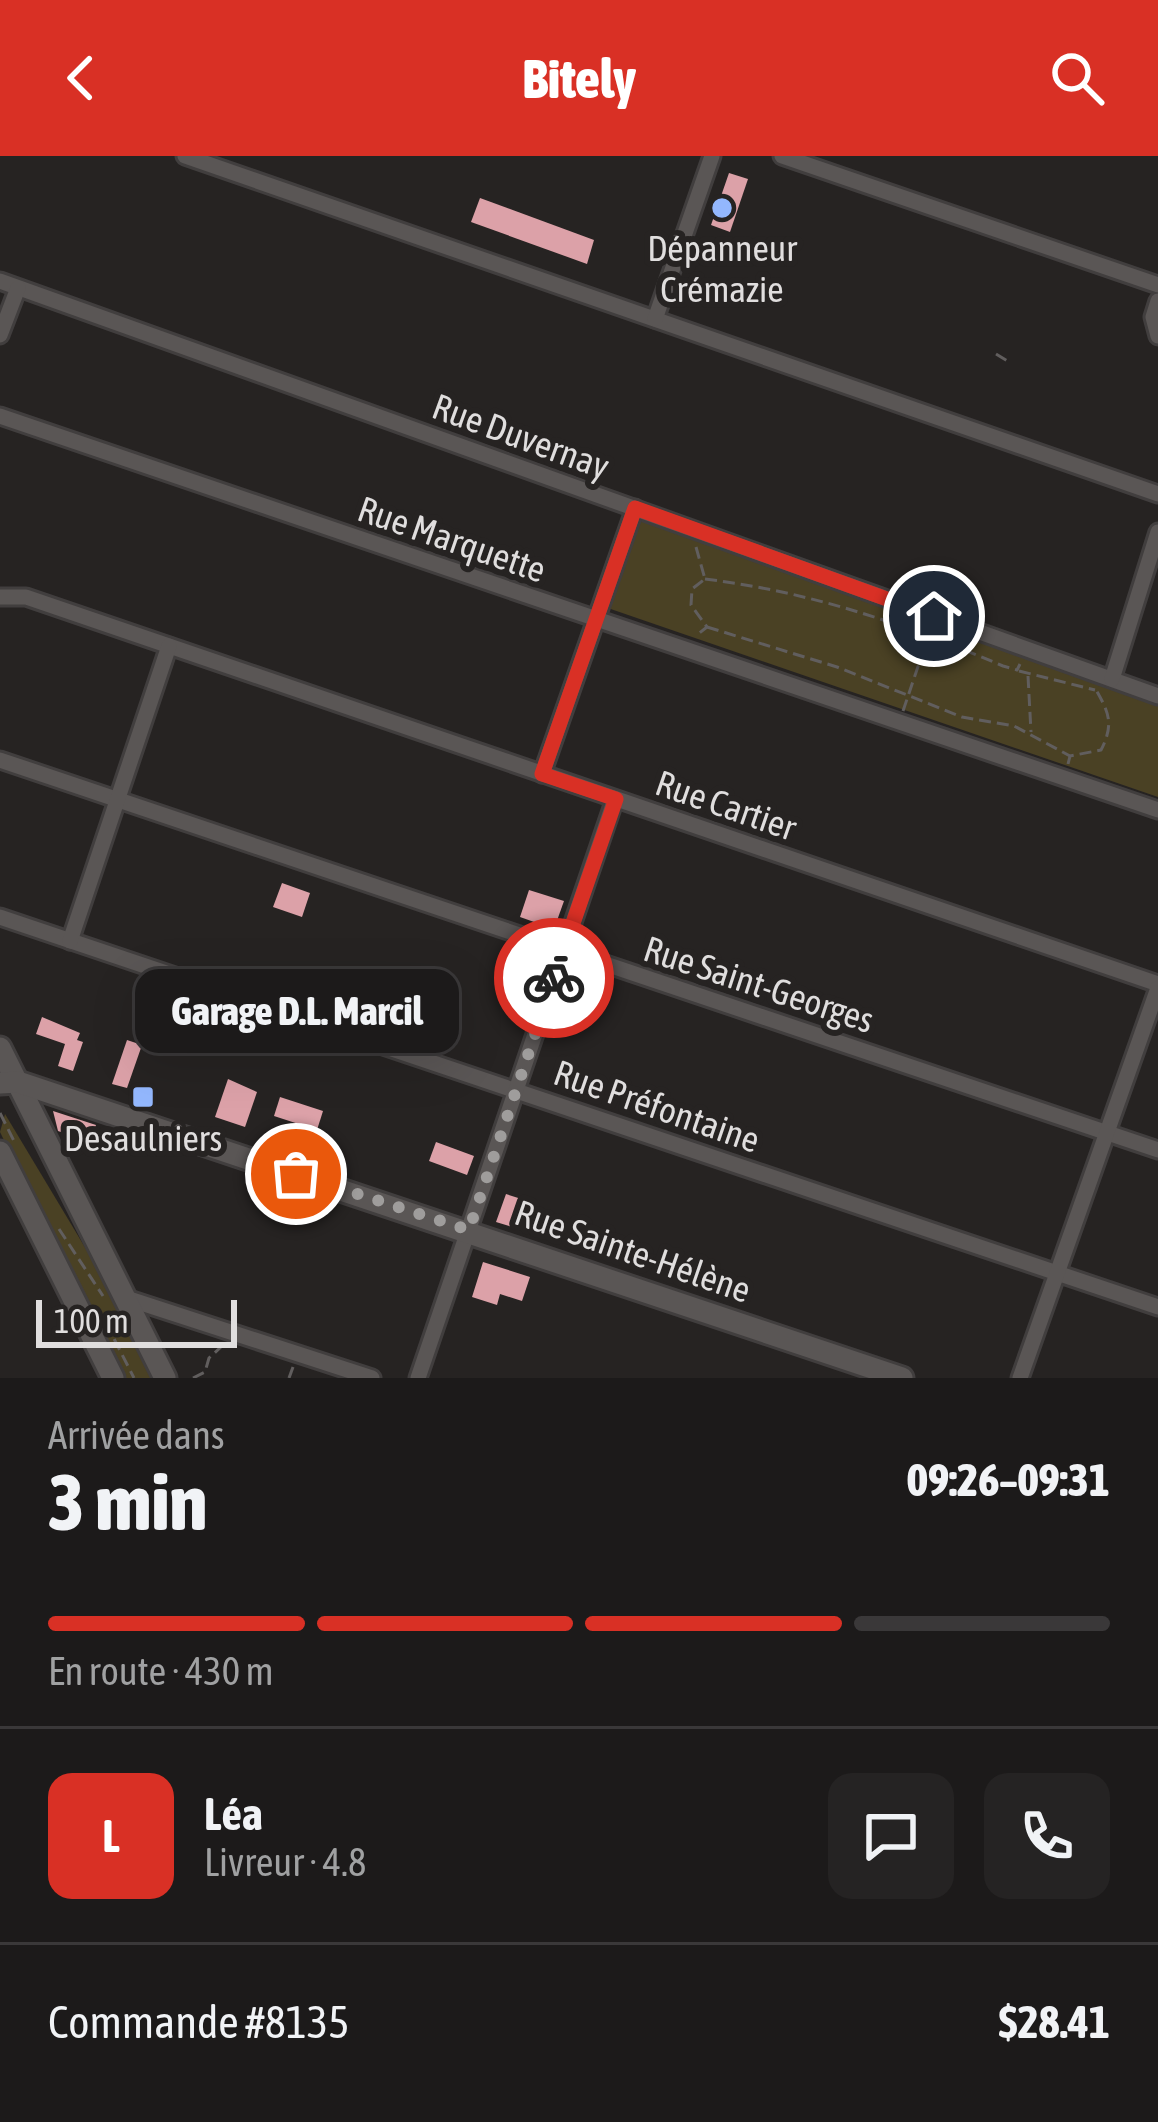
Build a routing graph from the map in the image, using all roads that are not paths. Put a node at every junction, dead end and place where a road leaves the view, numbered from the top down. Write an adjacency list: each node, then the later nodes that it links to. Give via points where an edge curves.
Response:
1 (185, 156): 8 (street)
2 (712, 156): 8 (street)
3 (782, 156): 5 (street)
4 (0, 281): 6 (street, Rue Duvernay)
5 (1158, 285)
6 (17, 287): 9 (street); 13 (street, Rue Duvernay)
7 (1158, 301): 10 (street)
8 (655, 319): 12 (street)
9 (0, 335)
10 (1158, 336)
11 (0, 416): 16 (street, Rue Marquette)
12 (1158, 494)
13 (635, 508): 16 (street); 18 (street, Rue Duvernay)
14 (1158, 532): 18 (street)
15 (0, 596): 17 (street, Rue Cartier, via 26,597)
16 (596, 620): 21 (street); 24 (street, Rue Marquette)
17 (169, 646): 21 (street, Rue Cartier); 23 (street)
18 (1102, 681): 19 (street, Rue Duvernay)
19 (1158, 695)
20 (0, 760): 23 (street, Rue Saint-Georges)
21 (542, 774): 22 (street, Rue Cartier)
22 (616, 799): 27 (street); 28 (street, Rue Cartier)
23 (117, 800): 26 (street); 27 (street, Rue Saint-Georges)
24 (1158, 810)
25 (0, 917): 26 (street, Rue Préfontaine)
26 (70, 940): 31 (street, Rue Préfontaine)
27 (564, 950): 31 (street); 32 (street, Rue Saint-Georges)
28 (1158, 986): 32 (street)
29 (0, 1048): 30 (street)
30 (9, 1083): 35 (street, Rue Sainte-Hélène); 37 (street)
31 (516, 1091): 35 (street); 36 (street, Rue Préfontaine)
32 (1107, 1132): 34 (street, Rue Saint-Georges); 36 (street)
33 (8, 1148): 39 (street)
34 (1158, 1150)
35 (469, 1230): 42 (street); 43 (street, Rue Sainte-Hélène)
36 (1057, 1272): 38 (street, Rue Préfontaine); 44 (street)
37 (114, 1296): 40 (street); 41 (street)
38 (1158, 1307)
39 (112, 1378)
40 (165, 1378)
41 (372, 1378)
42 (418, 1378)
43 (902, 1378)
44 (1020, 1378)

